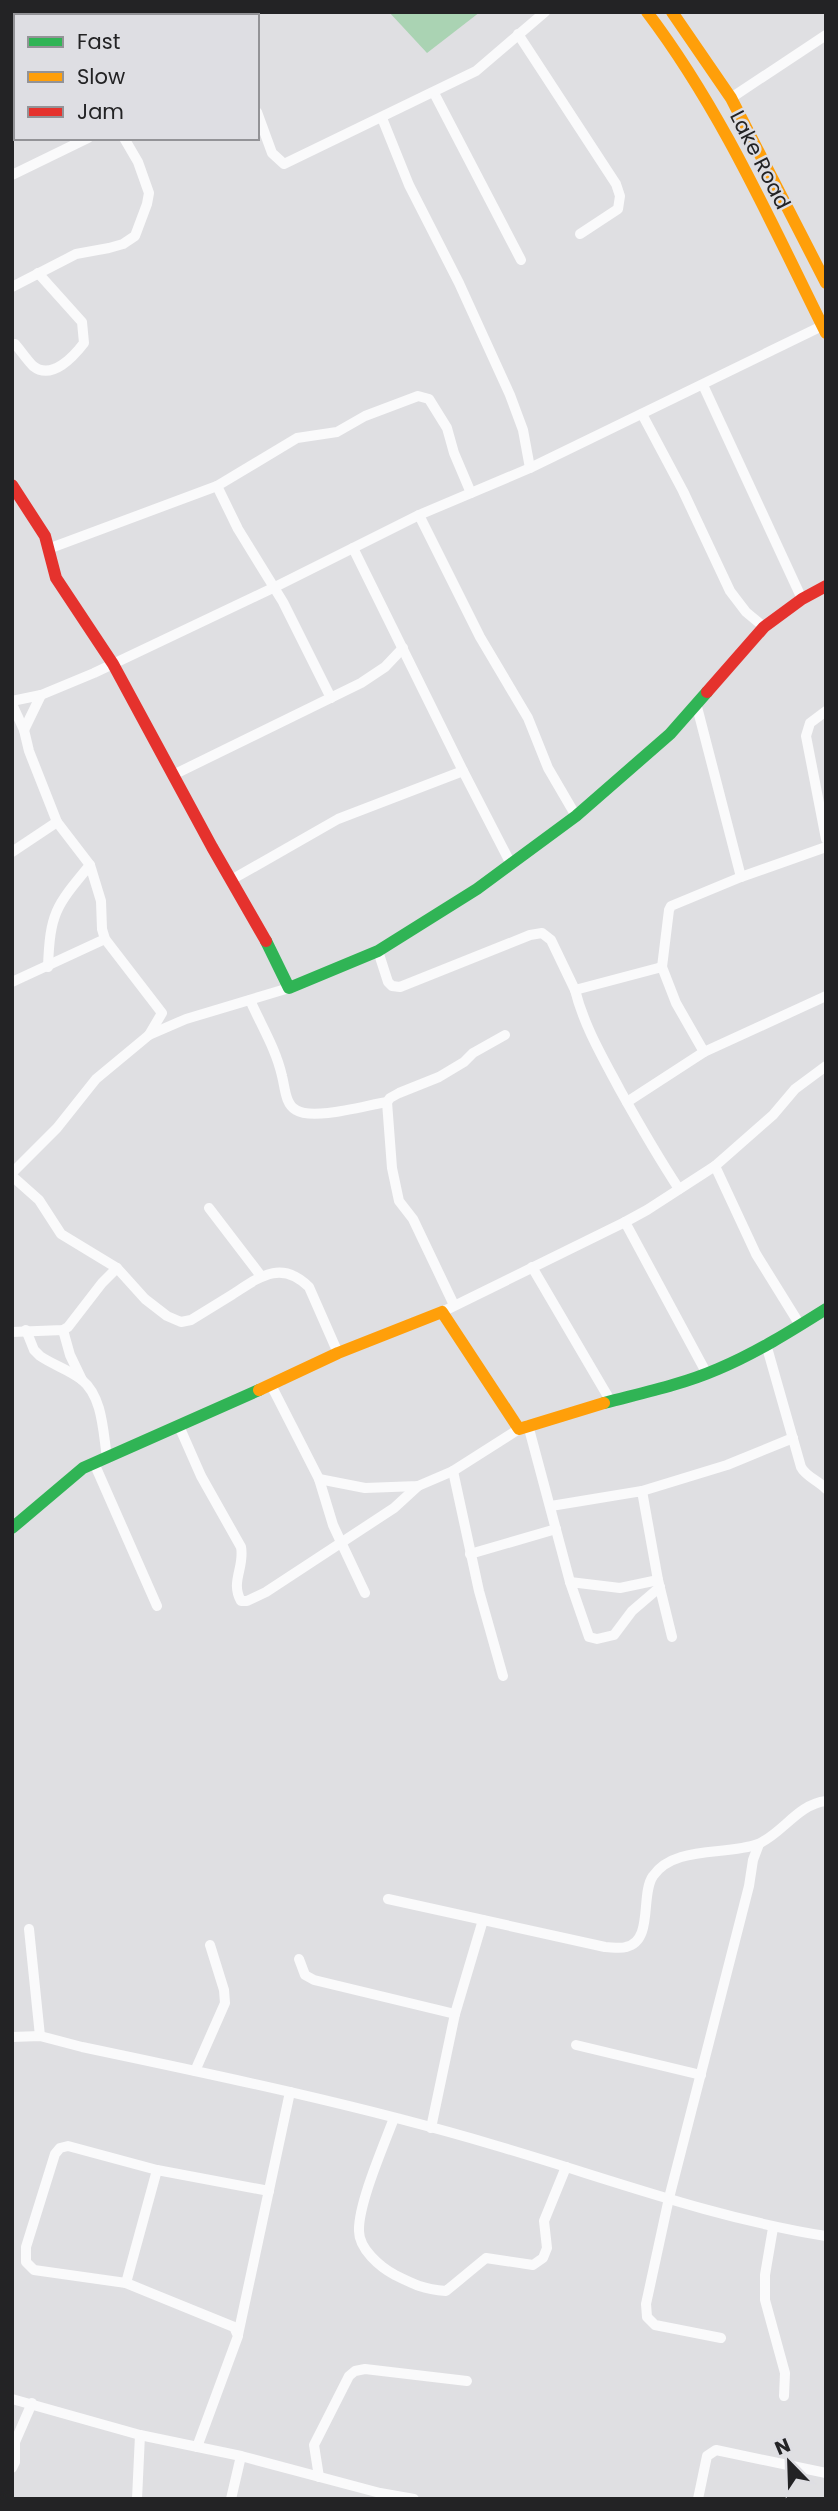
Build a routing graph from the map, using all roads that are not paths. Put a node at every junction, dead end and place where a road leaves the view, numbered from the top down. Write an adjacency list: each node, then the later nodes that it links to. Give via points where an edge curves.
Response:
1 (545, 12): 5 (street)
2 (647, 12): 4 (street, Lake Road)
3 (675, 14): 4 (street); 8 (street, Lake Road)
4 (660, 28): 20 (street, Lake Road, via 722,123)
5 (518, 34): 7 (street, via 476,71); 14 (street, via 620,196 618,209)
6 (826, 35): 8 (street)
7 (434, 93): 10 (street); 15 (street)
8 (731, 98): 16 (street, Lake Road)
9 (259, 117): 10 (street, via 272,153 284,164)
10 (382, 118): 24 (street, via 409,185 510,395)
11 (125, 140): 17 (street, via 149,193 135,236 109,248 81,251)
12 (71, 142): 13 (street)
13 (12, 175)
14 (580, 234)
15 (521, 260)
16 (821, 262): 18 (street, Lake Road)
17 (38, 273): 19 (street); 21 (street, via 82,322 84,343 68,363 50,370 34,366)
18 (826, 283)
19 (12, 287)
20 (824, 329): 22 (street)
21 (15, 344)
22 (703, 385): 23 (street); 33 (street)
23 (642, 414): 24 (street); 34 (street, via 730,591)
24 (530, 468): 27 (street)
25 (12, 485): 30 (street, via 45,536)
26 (217, 486): 27 (street, via 297,438 337,432 418,396 429,399 447,428); 30 (street); 32 (street)
27 (471, 493): 28 (street)
28 (419, 515): 29 (street); 45 (street)
29 (354, 548): 32 (street); 35 (street)
30 (48, 549): 36 (street, via 57,578)
31 (826, 586): 33 (street)
32 (275, 587): 36 (street); 38 (street)
33 (802, 599): 34 (street)
34 (764, 627): 40 (street)
35 (402, 648): 38 (street, via 386,667); 43 (street)
36 (113, 664): 37 (street); 44 (street)
37 (41, 695): 39 (street); 42 (street)
38 (331, 698): 44 (street)
39 (12, 703): 42 (street)
40 (696, 704): 45 (street, via 670,734); 52 (street)
41 (826, 711): 47 (street, via 810,723 806,736)
42 (24, 730): 46 (street)
43 (463, 771): 50 (street); 53 (street, via 338,819)
44 (173, 775): 53 (street)
45 (576, 816): 50 (street)
46 (57, 822): 49 (street); 51 (street)
47 (826, 839)
48 (826, 847): 52 (street)
49 (12, 852)
50 (511, 864): 55 (street)
51 (90, 865): 54 (street, via 101,901); 56 (street, via 54,914)
52 (741, 877): 57 (street, via 671,906)
53 (231, 880): 59 (street)
54 (105, 939): 56 (street); 63 (street)
55 (378, 951): 59 (street); 60 (street, via 388,982 400,987 542,933 551,940)
56 (48, 967): 58 (street)
57 (662, 967): 60 (street); 67 (street)
58 (12, 982)
59 (289, 988): 62 (street)
60 (575, 990): 70 (street, via 581,1012)
61 (826, 996): 67 (street)
62 (250, 1000): 64 (street); 69 (street, via 276,1057 289,1103 296,1110 318,1114)
63 (162, 1013): 64 (street); 65 (street)
64 (186, 1019): 65 (street)
65 (149, 1035): 72 (street, via 96,1079)
66 (505, 1035): 69 (street, via 439,1077)
67 (704, 1052): 70 (street)
68 (826, 1066): 71 (street, via 795,1089)
69 (387, 1102): 79 (street, via 399,1201 413,1219)
70 (627, 1102): 73 (street)
71 (715, 1166): 73 (street); 82 (street, via 756,1254)
72 (12, 1174): 77 (street, via 39,1200 61,1234)
73 (679, 1189): 75 (street)
74 (209, 1208): 78 (street)
75 (625, 1222): 76 (street); 88 (street)
76 (532, 1267): 79 (street); 91 (street)
77 (117, 1268): 78 (street, via 145,1298 181,1322); 84 (street)
78 (261, 1276): 87 (street, via 276,1272 301,1279 309,1287)
79 (454, 1305): 81 (street)
80 (826, 1309): 82 (street)
81 (442, 1312): 87 (street); 93 (street)
82 (800, 1325): 86 (street)
83 (26, 1330): 84 (street); 85 (street); 89 (street, via 40,1356)
84 (63, 1330): 89 (street)
85 (12, 1332)
86 (766, 1344): 88 (street); 94 (street)
87 (338, 1353): 90 (street)
88 (707, 1374): 91 (street)
89 (82, 1380): 95 (street, via 99,1409)
90 (271, 1385): 92 (street); 98 (street)
91 (610, 1400): 93 (street)
92 (179, 1426): 95 (street); 105 (street, via 201,1476 242,1547 235,1587 241,1601 266,1592)
93 (524, 1427): 97 (street); 102 (street)
94 (793, 1438): 100 (street, via 804,1472); 101 (street, via 727,1465)
95 (107, 1457): 96 (street)
96 (94, 1463): 103 (street, via 69,1478); 110 (street)
97 (453, 1471): 99 (street); 106 (street)
98 (318, 1479): 99 (street, via 365,1488); 105 (street)
99 (418, 1486): 105 (street)
100 (826, 1489)
101 (642, 1491): 102 (street); 108 (street)
102 (551, 1506): 104 (street)
103 (12, 1528)
104 (556, 1529): 106 (street); 107 (street)
105 (342, 1543): 109 (street)
106 (470, 1554): 112 (street)
107 (570, 1582): 108 (street, via 611,1588); 108 (street, via 590,1639 614,1635)
108 (659, 1583): 111 (street)
109 (365, 1593)
110 (158, 1606)
111 (672, 1637)
112 (503, 1676)
113 (826, 1801): 114 (street, via 801,1811)
114 (759, 1844): 116 (street, via 686,1855 664,1864 651,1877 644,1928 628,1947 605,1947); 125 (street)
115 (388, 1899): 116 (street)
116 (484, 1920): 120 (street)
117 (29, 1929): 121 (street)
118 (210, 1945): 124 (street, via 225,2003)
119 (299, 1959): 120 (street, via 305,1975 314,1980)
120 (455, 2014): 128 (street)
121 (40, 2036): 122 (street); 124 (street)
122 (12, 2037)
123 (576, 2045): 125 (street)
124 (195, 2071): 126 (street)
125 (701, 2076): 132 (street)
126 (290, 2092): 127 (street); 131 (street)
127 (394, 2118): 128 (street); 129 (street, via 362,2207 359,2233 372,2259 424,2289 446,2291 486,2258 533,2265 543,2258 547,2248 544,2221)
128 (431, 2128): 129 (street)
129 (566, 2167): 132 (street)
130 (157, 2171): 131 (street); 135 (street); 135 (street, via 68,2146 60,2148 26,2247 26,2262 33,2270)
131 (269, 2191): 136 (street)
132 (670, 2198): 133 (street); 137 (street, via 647,2317 655,2325)
133 (773, 2228): 134 (street); 139 (street, via 765,2300 785,2373)
134 (826, 2236)
135 (126, 2283): 136 (street, via 234,2327)
136 (238, 2336): 143 (street)
137 (721, 2338)
138 (467, 2381): 147 (street, via 355,2371 314,2445)
139 (784, 2396)
140 (12, 2399): 141 (street)
141 (32, 2403): 142 (street); 145 (street, via 15,2442)
142 (140, 2435): 143 (street); 149 (street)
143 (197, 2447): 144 (street)
144 (241, 2456): 147 (street); 150 (street)
145 (12, 2468)
146 (826, 2473): 152 (street, via 716,2450 707,2456)
147 (319, 2477): 148 (street)
148 (379, 2496): 151 (street)
149 (137, 2499)
150 (231, 2499)
151 (414, 2499)
152 (698, 2499)

